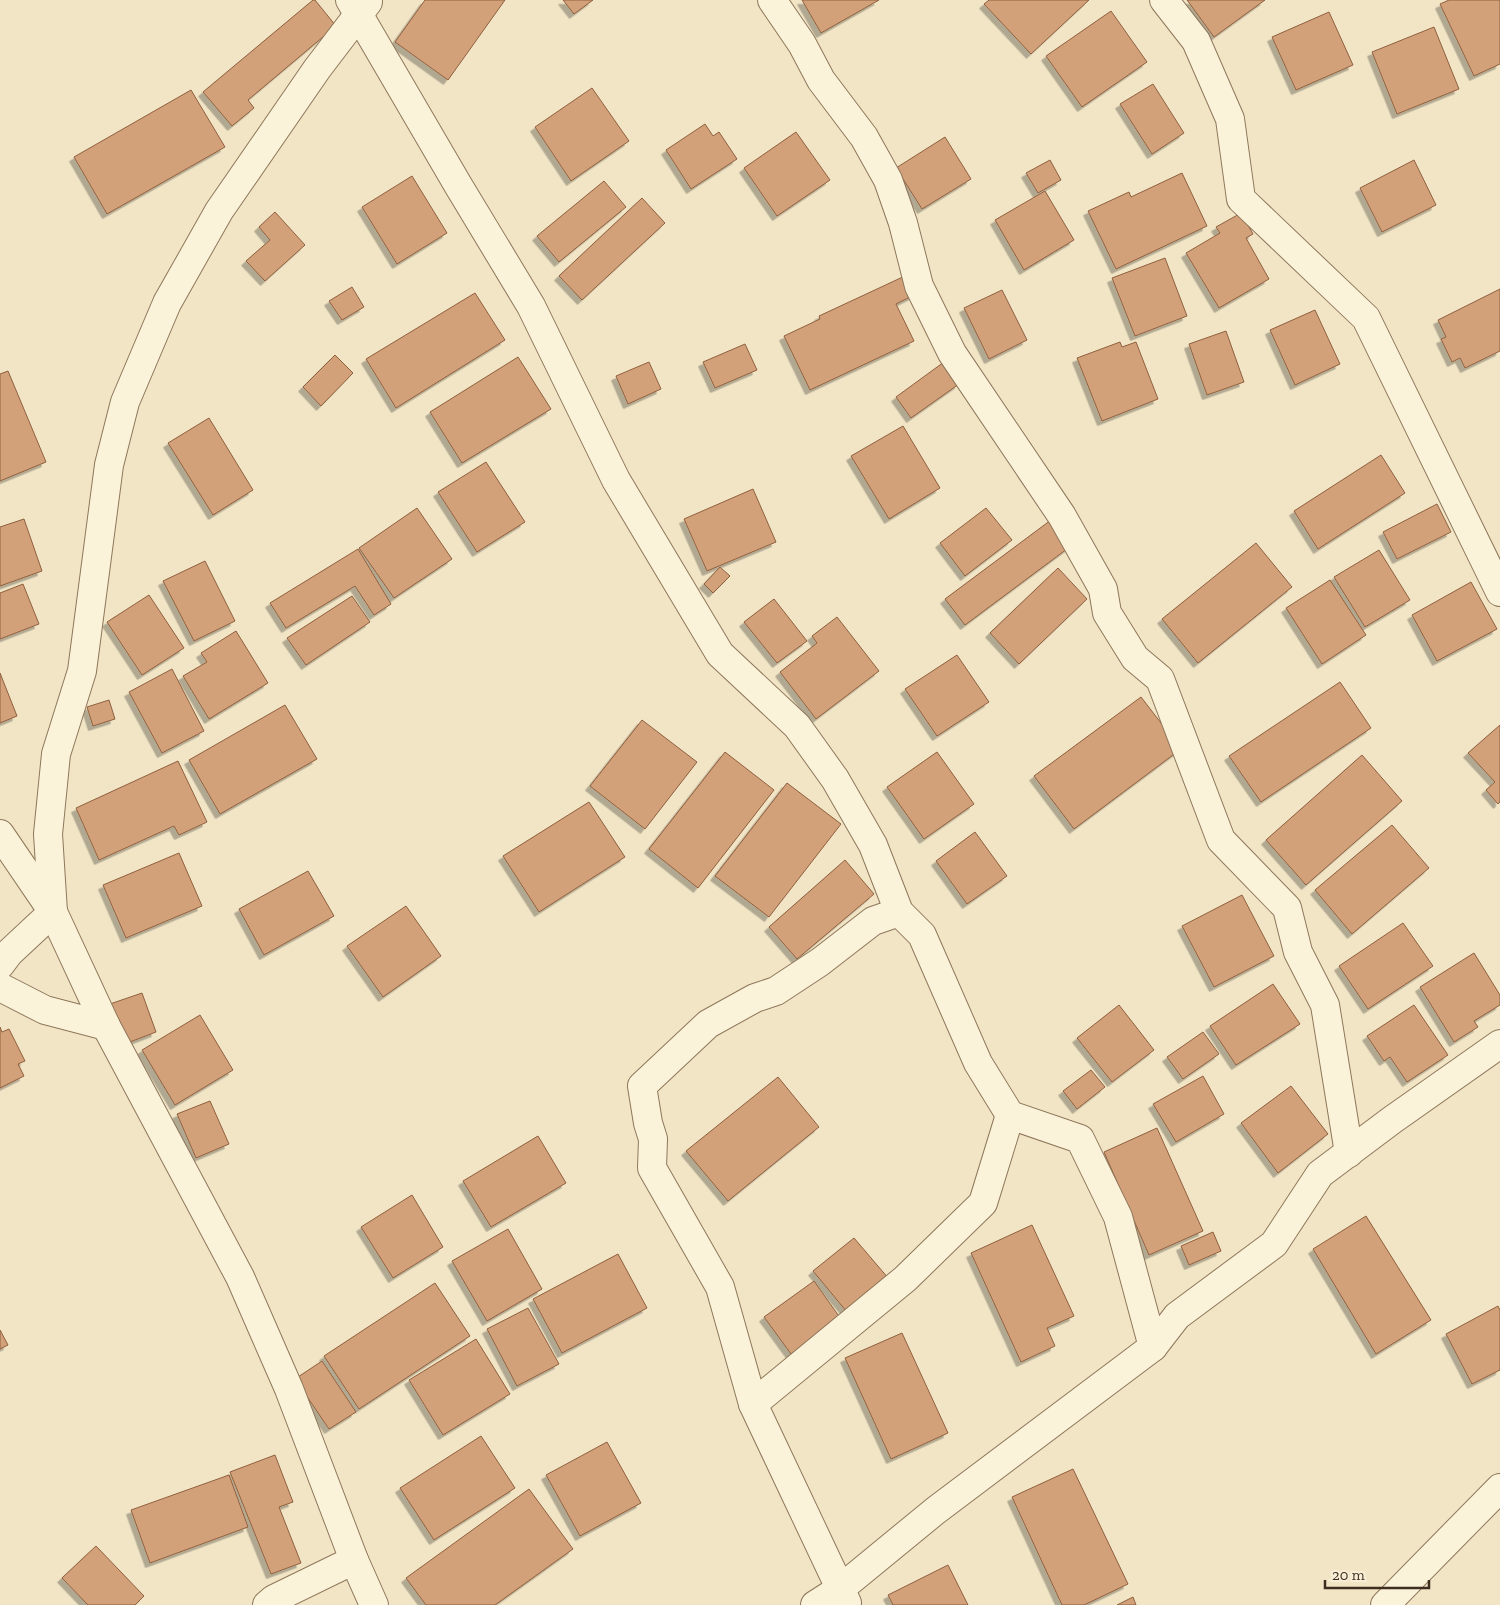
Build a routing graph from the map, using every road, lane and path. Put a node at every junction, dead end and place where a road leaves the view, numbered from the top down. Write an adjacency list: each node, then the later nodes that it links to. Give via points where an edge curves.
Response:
1 (772, 0): 13 (street, via 802,44 821,80 864,137 888,180 903,222 919,286 952,353 1062,516 1103,589 1107,613 1135,658 1160,679 1221,840 1287,908 1298,952 1325,1005)
2 (1164, 0): 4 (street, via 1196,41 1230,119 1241,199 1366,318)
3 (360, 5): 6 (street, via 219,211 167,302 125,402 109,465 82,671 56,754 48,834); 7 (street, via 532,306 616,480 720,654 796,726 835,779 872,845)
4 (1500, 592)
5 (0, 834): 6 (street)
6 (53, 912): 8 (street); 10 (street)
7 (899, 912): 12 (street, via 922,935 978,1063); 15 (street, via 873,921 776,991 708,1024 642,1086 653,1139 652,1168 720,1287)
8 (0, 965)
9 (0, 987): 10 (street, via 45,1010)
10 (106, 1026): 17 (street, via 240,1277 289,1389)
11 (1500, 1044): 13 (street)
12 (1010, 1115): 14 (street, via 1080,1139 1118,1217); 15 (street, via 983,1203 905,1278)
13 (1349, 1153): 14 (street, via 1320,1174 1274,1244 1178,1316)
14 (1153, 1347): 18 (street, via 934,1511)
15 (753, 1404): 18 (street)
16 (1500, 1488): 22 (street)
17 (354, 1560): 19 (street, via 274,1598); 20 (street)
18 (844, 1597): 21 (street)
19 (267, 1605)
20 (374, 1605)
21 (815, 1605)
22 (1385, 1605)

